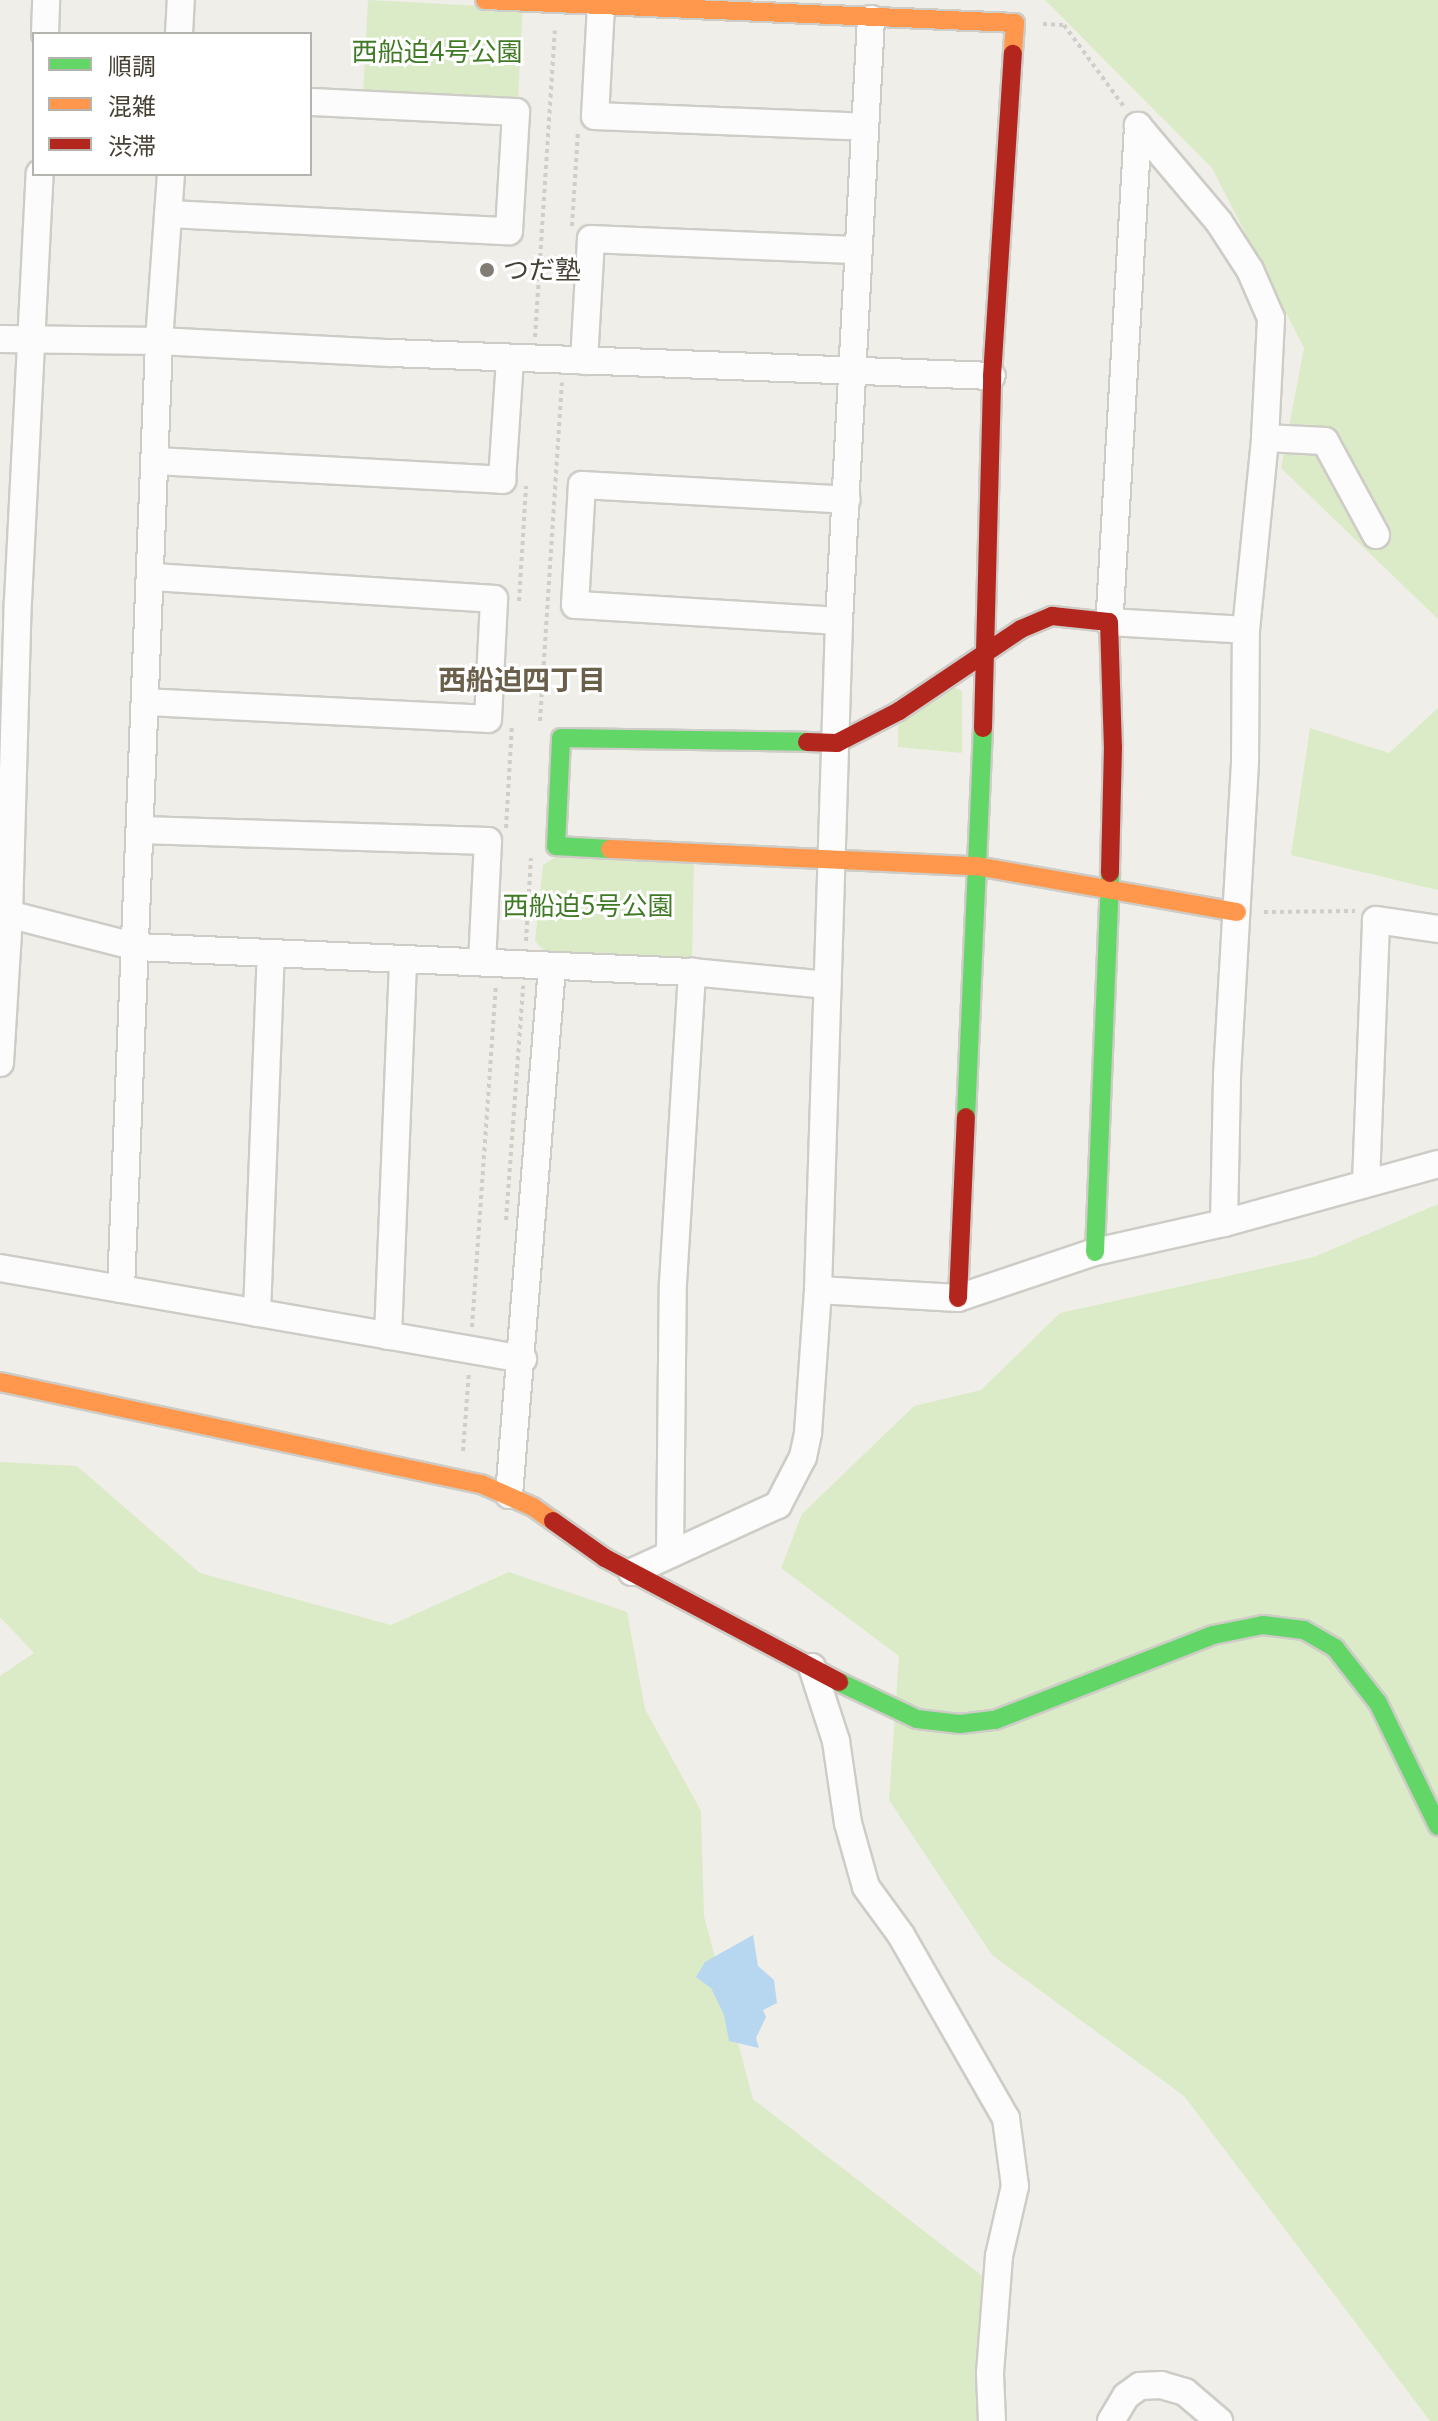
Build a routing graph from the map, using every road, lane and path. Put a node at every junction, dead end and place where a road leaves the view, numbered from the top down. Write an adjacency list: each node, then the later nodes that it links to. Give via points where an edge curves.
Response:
1 (46, 0): 8 (street)
2 (181, 0): 9 (street)
3 (485, 0): 4 (street)
4 (557, 4): 5 (street); 20 (path)
5 (601, 6): 6 (street); 12 (street, via 595,116)
6 (871, 19): 7 (street); 12 (street)
7 (1015, 23): 11 (path, via 1064,25); 23 (street)
8 (45, 32)
9 (179, 32)
10 (312, 102): 15 (street, via 516,112 509,231)
11 (1138, 126): 24 (street, via 1219,222 1250,270 1271,318); 32 (street)
12 (865, 127): 16 (street)
13 (40, 176): 18 (street)
14 (171, 176): 15 (street)
15 (168, 214): 19 (street)
16 (859, 250): 21 (street, via 591,239); 22 (street)
17 (0, 339): 18 (street)
18 (34, 339): 19 (street); 44 (street)
19 (159, 341): 20 (street); 25 (street)
20 (522, 358): 21 (street); 25 (street, via 502,480)
21 (584, 361): 22 (street)
22 (853, 371): 23 (street); 27 (street)
23 (992, 376): 34 (street)
24 (1265, 438): 28 (street, via 1325,441); 33 (street)
25 (155, 461): 29 (street)
26 (527, 470): 30 (path)
27 (847, 500): 31 (street); 31 (street, via 582,485 581,500 575,605)
28 (1376, 535)
29 (151, 577): 35 (street); 35 (street, via 494,599 488,719)
30 (518, 613)
31 (839, 621): 37 (street)
32 (1109, 622): 33 (street); 34 (street, via 1052,616 1021,629); 42 (street)
33 (1246, 630): 43 (street)
34 (983, 657): 37 (street); 41 (street)
35 (145, 702): 38 (street)
36 (512, 725): 39 (path)
37 (837, 743): 40 (street); 40 (street, via 561,738 556,846)
38 (141, 830): 47 (street); 50 (street, via 488,841)
39 (505, 836)
40 (834, 858): 41 (street); 53 (street)
41 (976, 866): 42 (street); 62 (street)
42 (1110, 892): 43 (street); 58 (street)
43 (1237, 912): 45 (path, via 1355,911); 57 (street)
44 (4, 914): 47 (street); 54 (street)
45 (1376, 920): 46 (street); 56 (street)
46 (1438, 929)
47 (137, 947): 48 (street); 60 (street)
48 (271, 953): 49 (street); 63 (street)
49 (403, 959): 50 (street); 64 (street)
50 (490, 963): 51 (street); 65 (path)
51 (552, 967): 52 (street); 66 (street)
52 (692, 972): 53 (street); 70 (street, via 673,1283)
53 (827, 985): 61 (street)
54 (0, 1063)
55 (1438, 1164): 56 (street)
56 (1366, 1183): 57 (street)
57 (1224, 1223): 58 (street)
58 (1095, 1252): 62 (street)
59 (0, 1268): 60 (street)
60 (121, 1289): 63 (street)
61 (818, 1290): 62 (street); 70 (street, via 808,1433 792,1482 778,1505)
62 (958, 1298)
63 (257, 1313): 64 (street)
64 (388, 1336): 65 (street)
65 (470, 1350): 66 (street); 68 (path)
66 (523, 1359): 69 (street)
67 (0, 1382): 68 (street)
68 (461, 1480): 69 (street)
69 (509, 1495): 71 (street)
70 (670, 1553): 71 (street)
71 (632, 1572): 72 (street)
72 (812, 1667): 73 (street, via 917,1719 982,1723 1213,1635 1286,1625 1316,1634 1335,1648 1378,1703); 74 (street, via 836,1741 848,1823 866,1887 901,1935 1006,2118 1015,2186 999,2256)
73 (1438, 1826)
74 (992, 2421)
75 (1111, 2421): 76 (street, via 1126,2396 1140,2386 1161,2385 1185,2392)
76 (1219, 2421)

